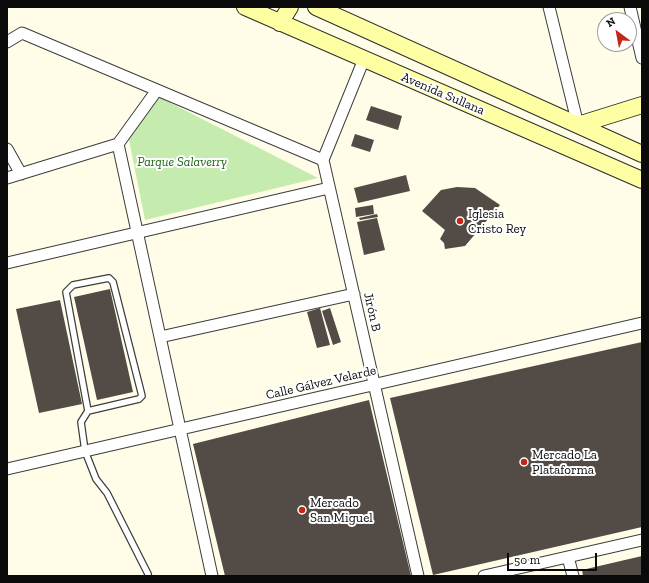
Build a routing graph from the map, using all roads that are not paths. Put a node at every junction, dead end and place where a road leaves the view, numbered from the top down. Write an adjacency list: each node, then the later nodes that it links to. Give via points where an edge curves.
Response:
1 (245, 7): 5 (main road, Avenida Sullana)
2 (290, 7): 5 (main road)
3 (316, 7): 12 (main road, Avenida Sullana)
4 (549, 7): 12 (street)
5 (280, 22): 9 (main road, Avenida Sullana)
6 (637, 26): 8 (street)
7 (7, 42): 10 (street, via 22,33)
8 (642, 58)
9 (364, 59): 16 (street); 19 (main road, Avenida Sullana)
10 (157, 90): 13 (street); 16 (street)
11 (642, 105): 12 (main road)
12 (578, 125): 15 (main road, Avenida Sullana)
13 (118, 144): 17 (street); 21 (street)
14 (7, 149): 17 (street)
15 (642, 154)
16 (323, 160): 20 (street, Jirón B)
17 (21, 174): 18 (street)
18 (7, 178)
19 (642, 180)
20 (329, 188): 21 (street); 23 (street, Jirón B)
21 (138, 233): 22 (street); 25 (street)
22 (7, 263)
23 (354, 294): 25 (street); 26 (street, Jirón B)
24 (642, 323): 26 (street, Calle Gálvez Velarde)
25 (160, 337): 28 (street)
26 (374, 385): 28 (street, Calle Gálvez Velarde); 35 (street, Jirón B)
27 (88, 411): 27 (lane, via 66,292 73,285 109,278 113,282 142,396 139,399); 29 (lane, via 81,422)
28 (180, 429): 29 (street, Calle Gálvez Velarde); 34 (street)
29 (85, 451): 30 (street, Calle Gálvez Velarde); 33 (lane, via 96,479 107,493)
30 (7, 469)
31 (642, 540): 32 (street)
32 (568, 557): 36 (street); 37 (street)
33 (148, 574)
34 (212, 576)
35 (418, 576)
36 (484, 576)
37 (573, 576)

